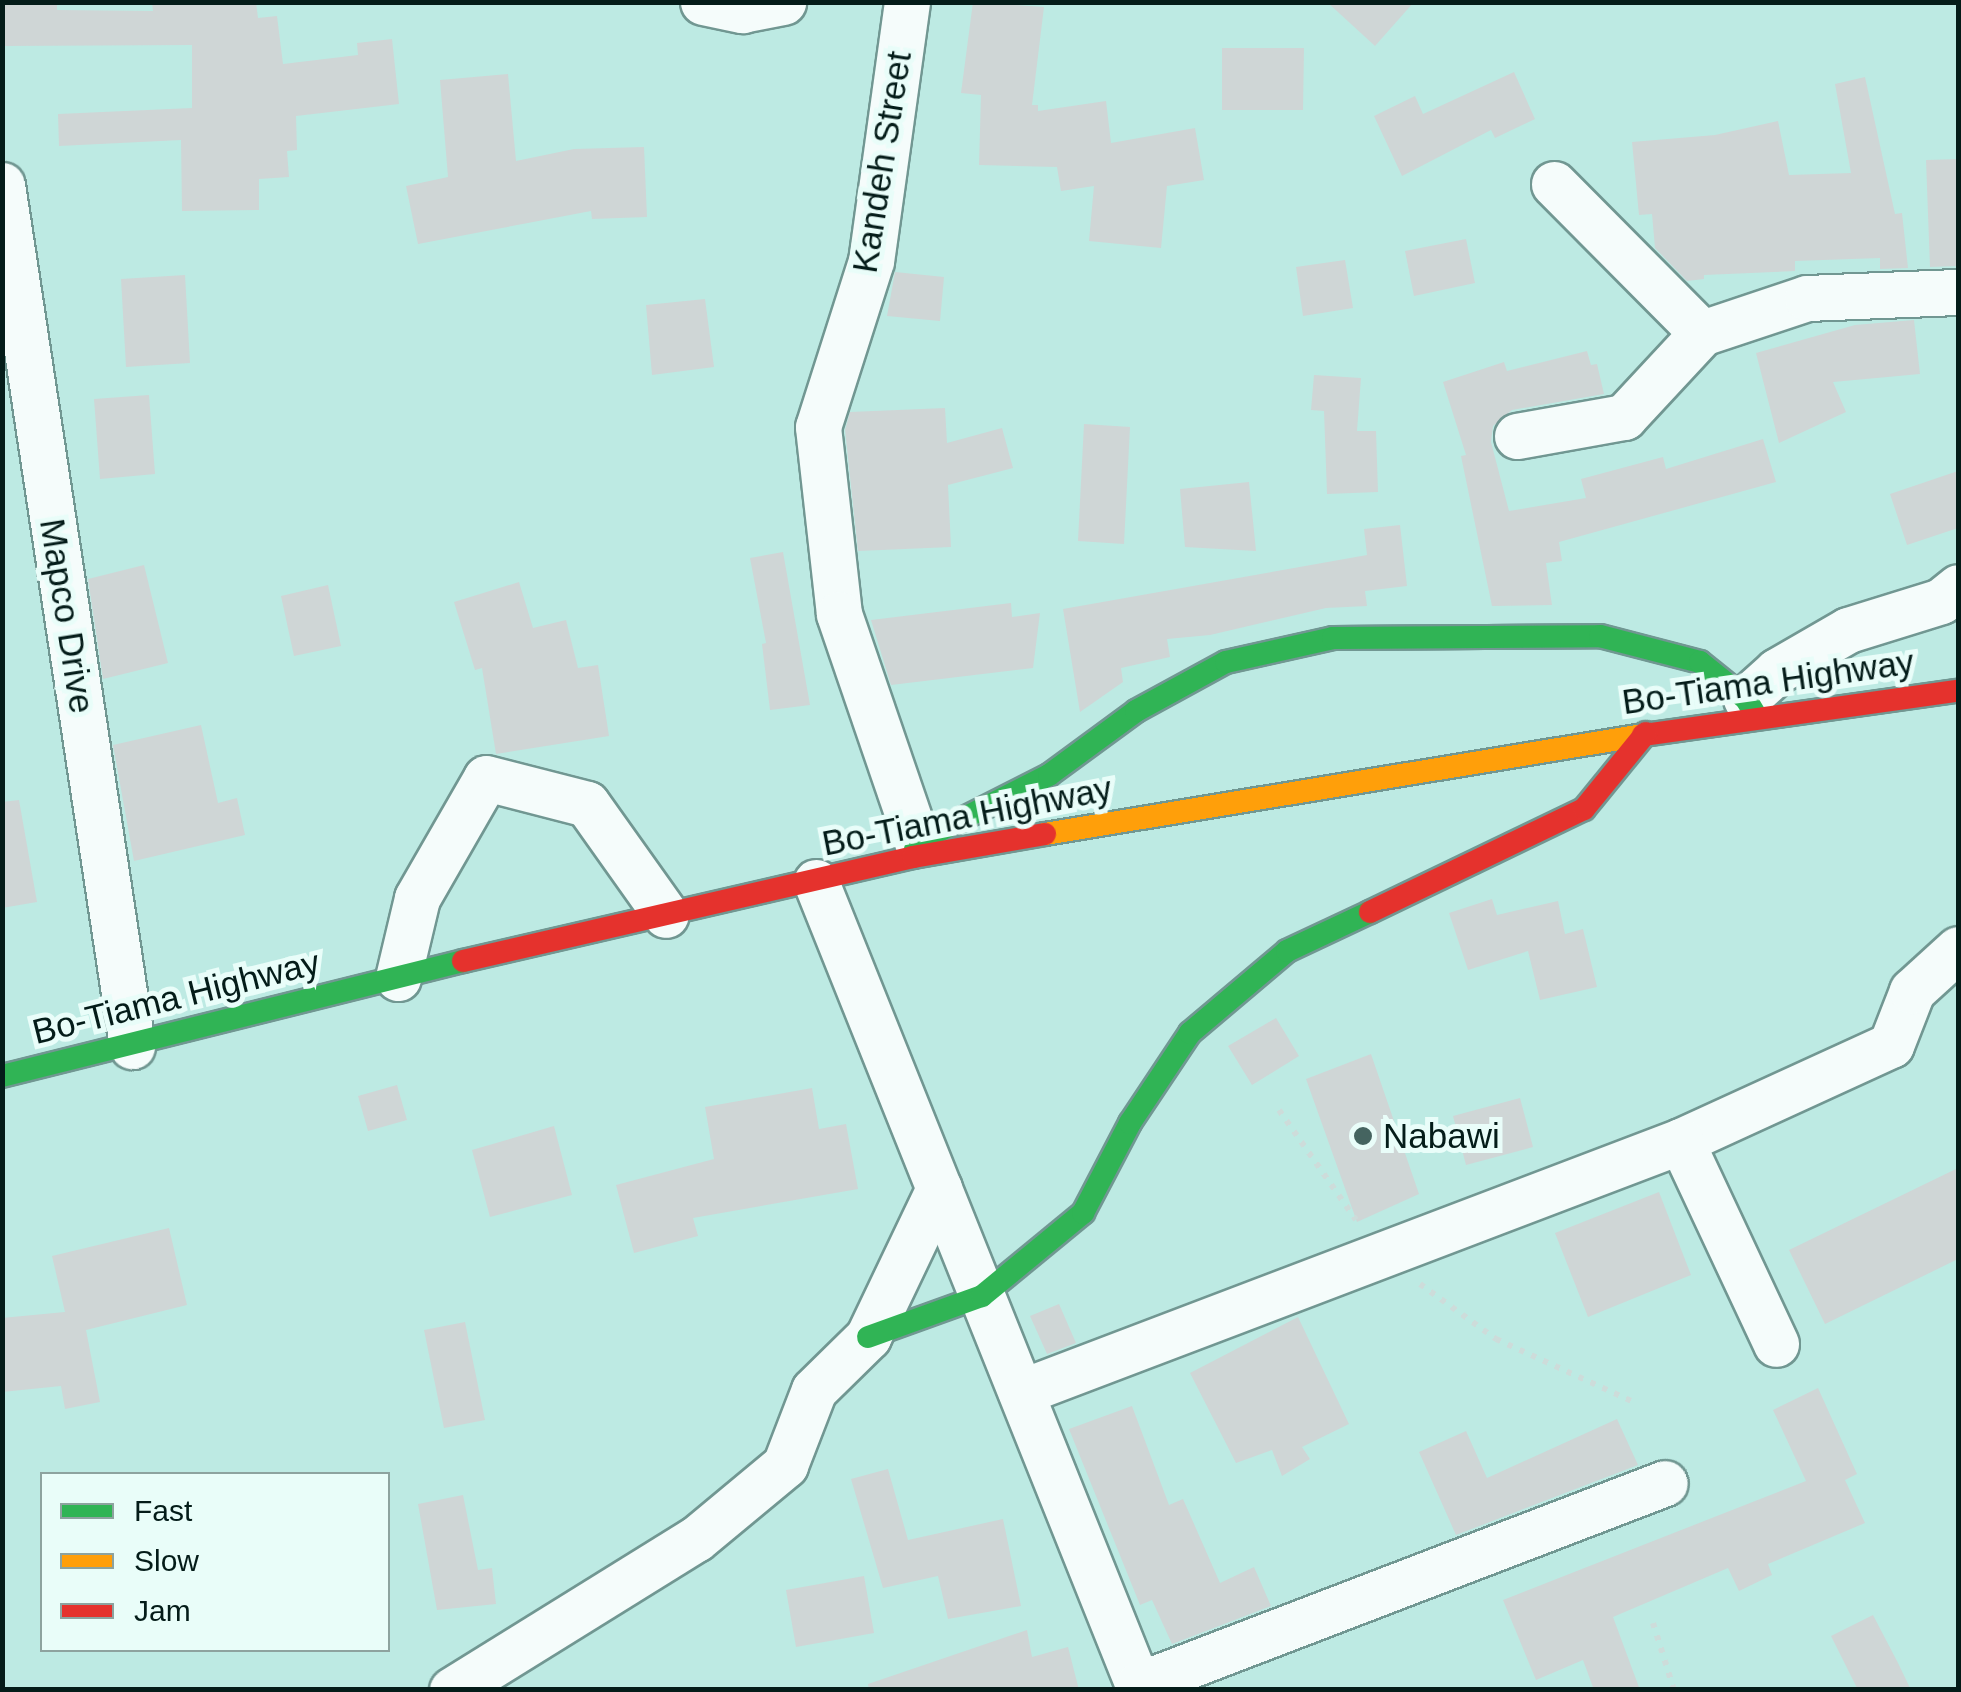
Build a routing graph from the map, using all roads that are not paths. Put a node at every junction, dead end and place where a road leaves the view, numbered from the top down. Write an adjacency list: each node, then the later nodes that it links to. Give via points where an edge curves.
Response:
1 (703, 2): 2 (street, via 742,10)
2 (783, 2)
3 (907, 2): 13 (street, Kandeh Street, via 871,261 818,427 840,614)
4 (1554, 184): 7 (street)
5 (2, 185): 18 (street, Mapco Drive)
6 (1958, 292): 7 (street, via 1807,298)
7 (1702, 333): 8 (street, via 1624,416)
8 (1517, 436)
9 (1958, 587): 11 (street, via 1941,601 1848,630 1777,671)
10 (1958, 692): 11 (main road, Bo-Tiama Highway)
11 (1752, 708): 12 (main road, Bo-Tiama Highway); 13 (main road, via 1700,662 1600,636 1333,638 1226,662 1136,711 1049,775)
12 (1646, 732): 13 (main road, Bo-Tiama Highway); 22 (main road, via 1584,809 1287,951 1204,1021 1130,1123 1084,1213)
13 (915, 850): 14 (main road, Bo-Tiama Highway)
14 (816, 882): 15 (main road, Bo-Tiama Highway); 21 (street)
15 (666, 916): 17 (main road, Bo-Tiama Highway); 17 (street, via 587,804 486,778 418,898)
16 (1958, 949): 20 (street, via 1912,991 1891,1044)
17 (398, 978): 18 (main road, Bo-Tiama Highway)
18 (132, 1046): 19 (main road, Bo-Tiama Highway)
19 (2, 1076)
20 (1681, 1141): 24 (street); 25 (street)
21 (939, 1188): 22 (street); 23 (street)
22 (982, 1296): 23 (main road); 25 (street)
23 (868, 1337): 28 (street, via 814,1390 785,1465 696,1539)
24 (1776, 1344)
25 (1021, 1392): 27 (street)
26 (1666, 1482): 27 (street)
27 (1139, 1688)
28 (452, 1690)

